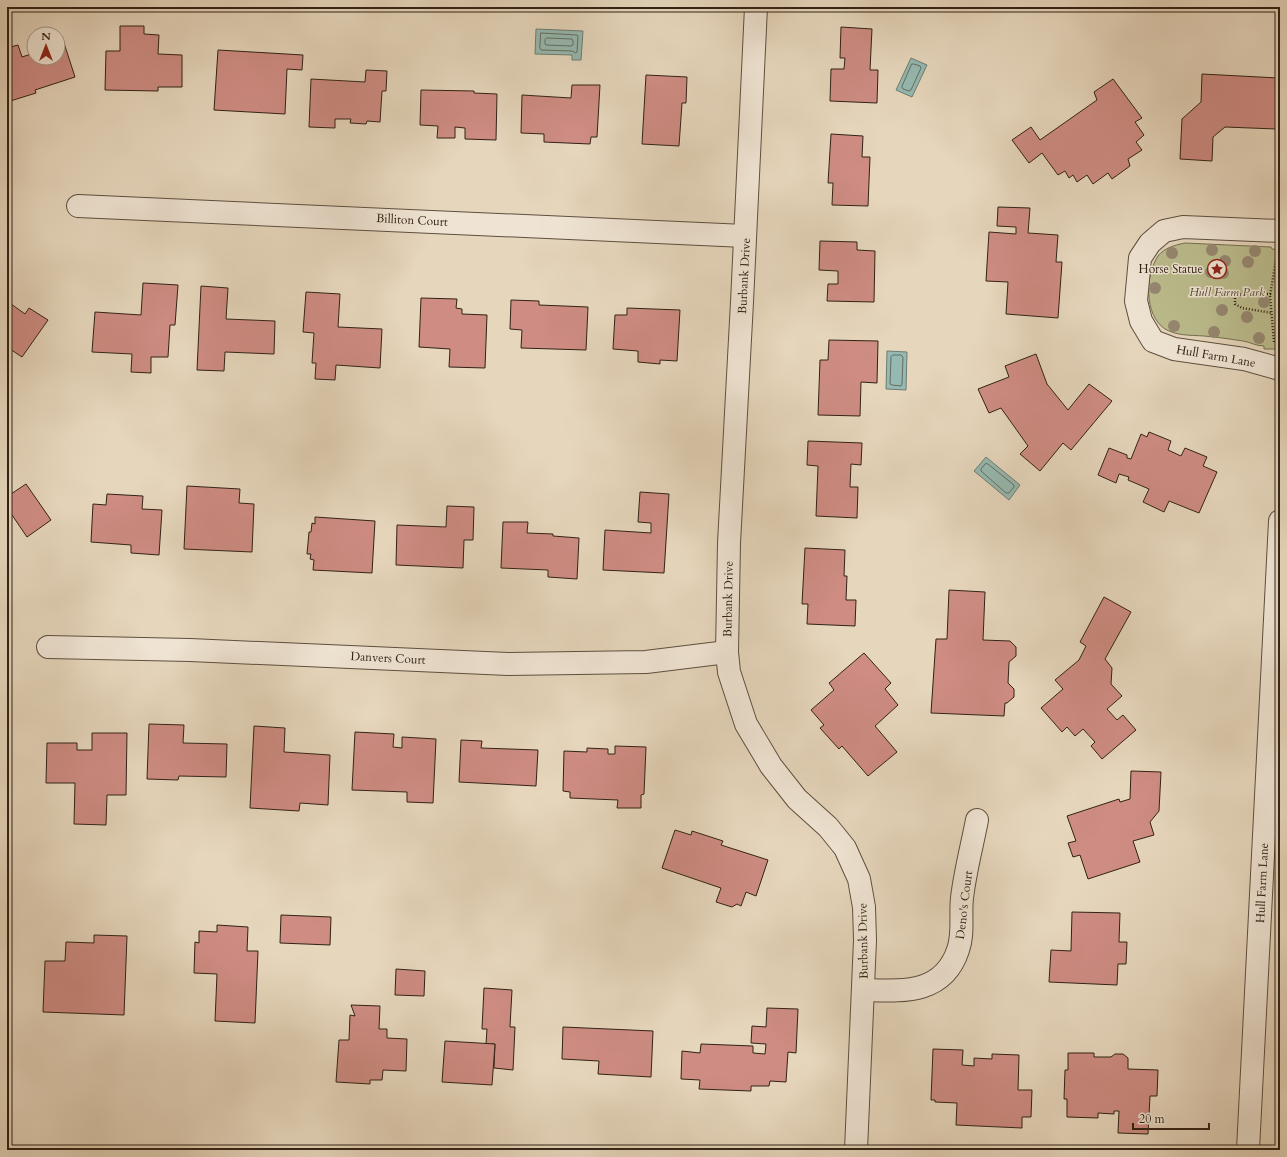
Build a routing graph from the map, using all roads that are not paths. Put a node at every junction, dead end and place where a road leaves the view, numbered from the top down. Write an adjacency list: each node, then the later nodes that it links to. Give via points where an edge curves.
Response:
1 (756, 7): 3 (street, Burbank Drive)
2 (78, 206): 3 (street, Billiton Court)
3 (745, 236): 8 (street, Burbank Drive, via 729,543)
4 (1279, 240): 5 (street, Hull Farm Lane, via 1183,227 1164,232 1150,243 1140,258 1136,301 1141,321 1153,341 1174,349 1244,359)
5 (1280, 369)
6 (1280, 521): 12 (street, Hull Farm Lane)
7 (48, 647): 8 (street, Danvers Court, via 190,650 508,664 646,662)
8 (727, 652): 10 (street, Burbank Drive, via 729,672 746,724 771,766 797,799 828,827 845,848 859,879 866,940)
9 (977, 820): 10 (street, Deno's Court, via 962,899 961,936 951,964 942,976 915,989)
10 (864, 990): 11 (street, Burbank Drive)
11 (856, 1150)
12 (1248, 1150)

